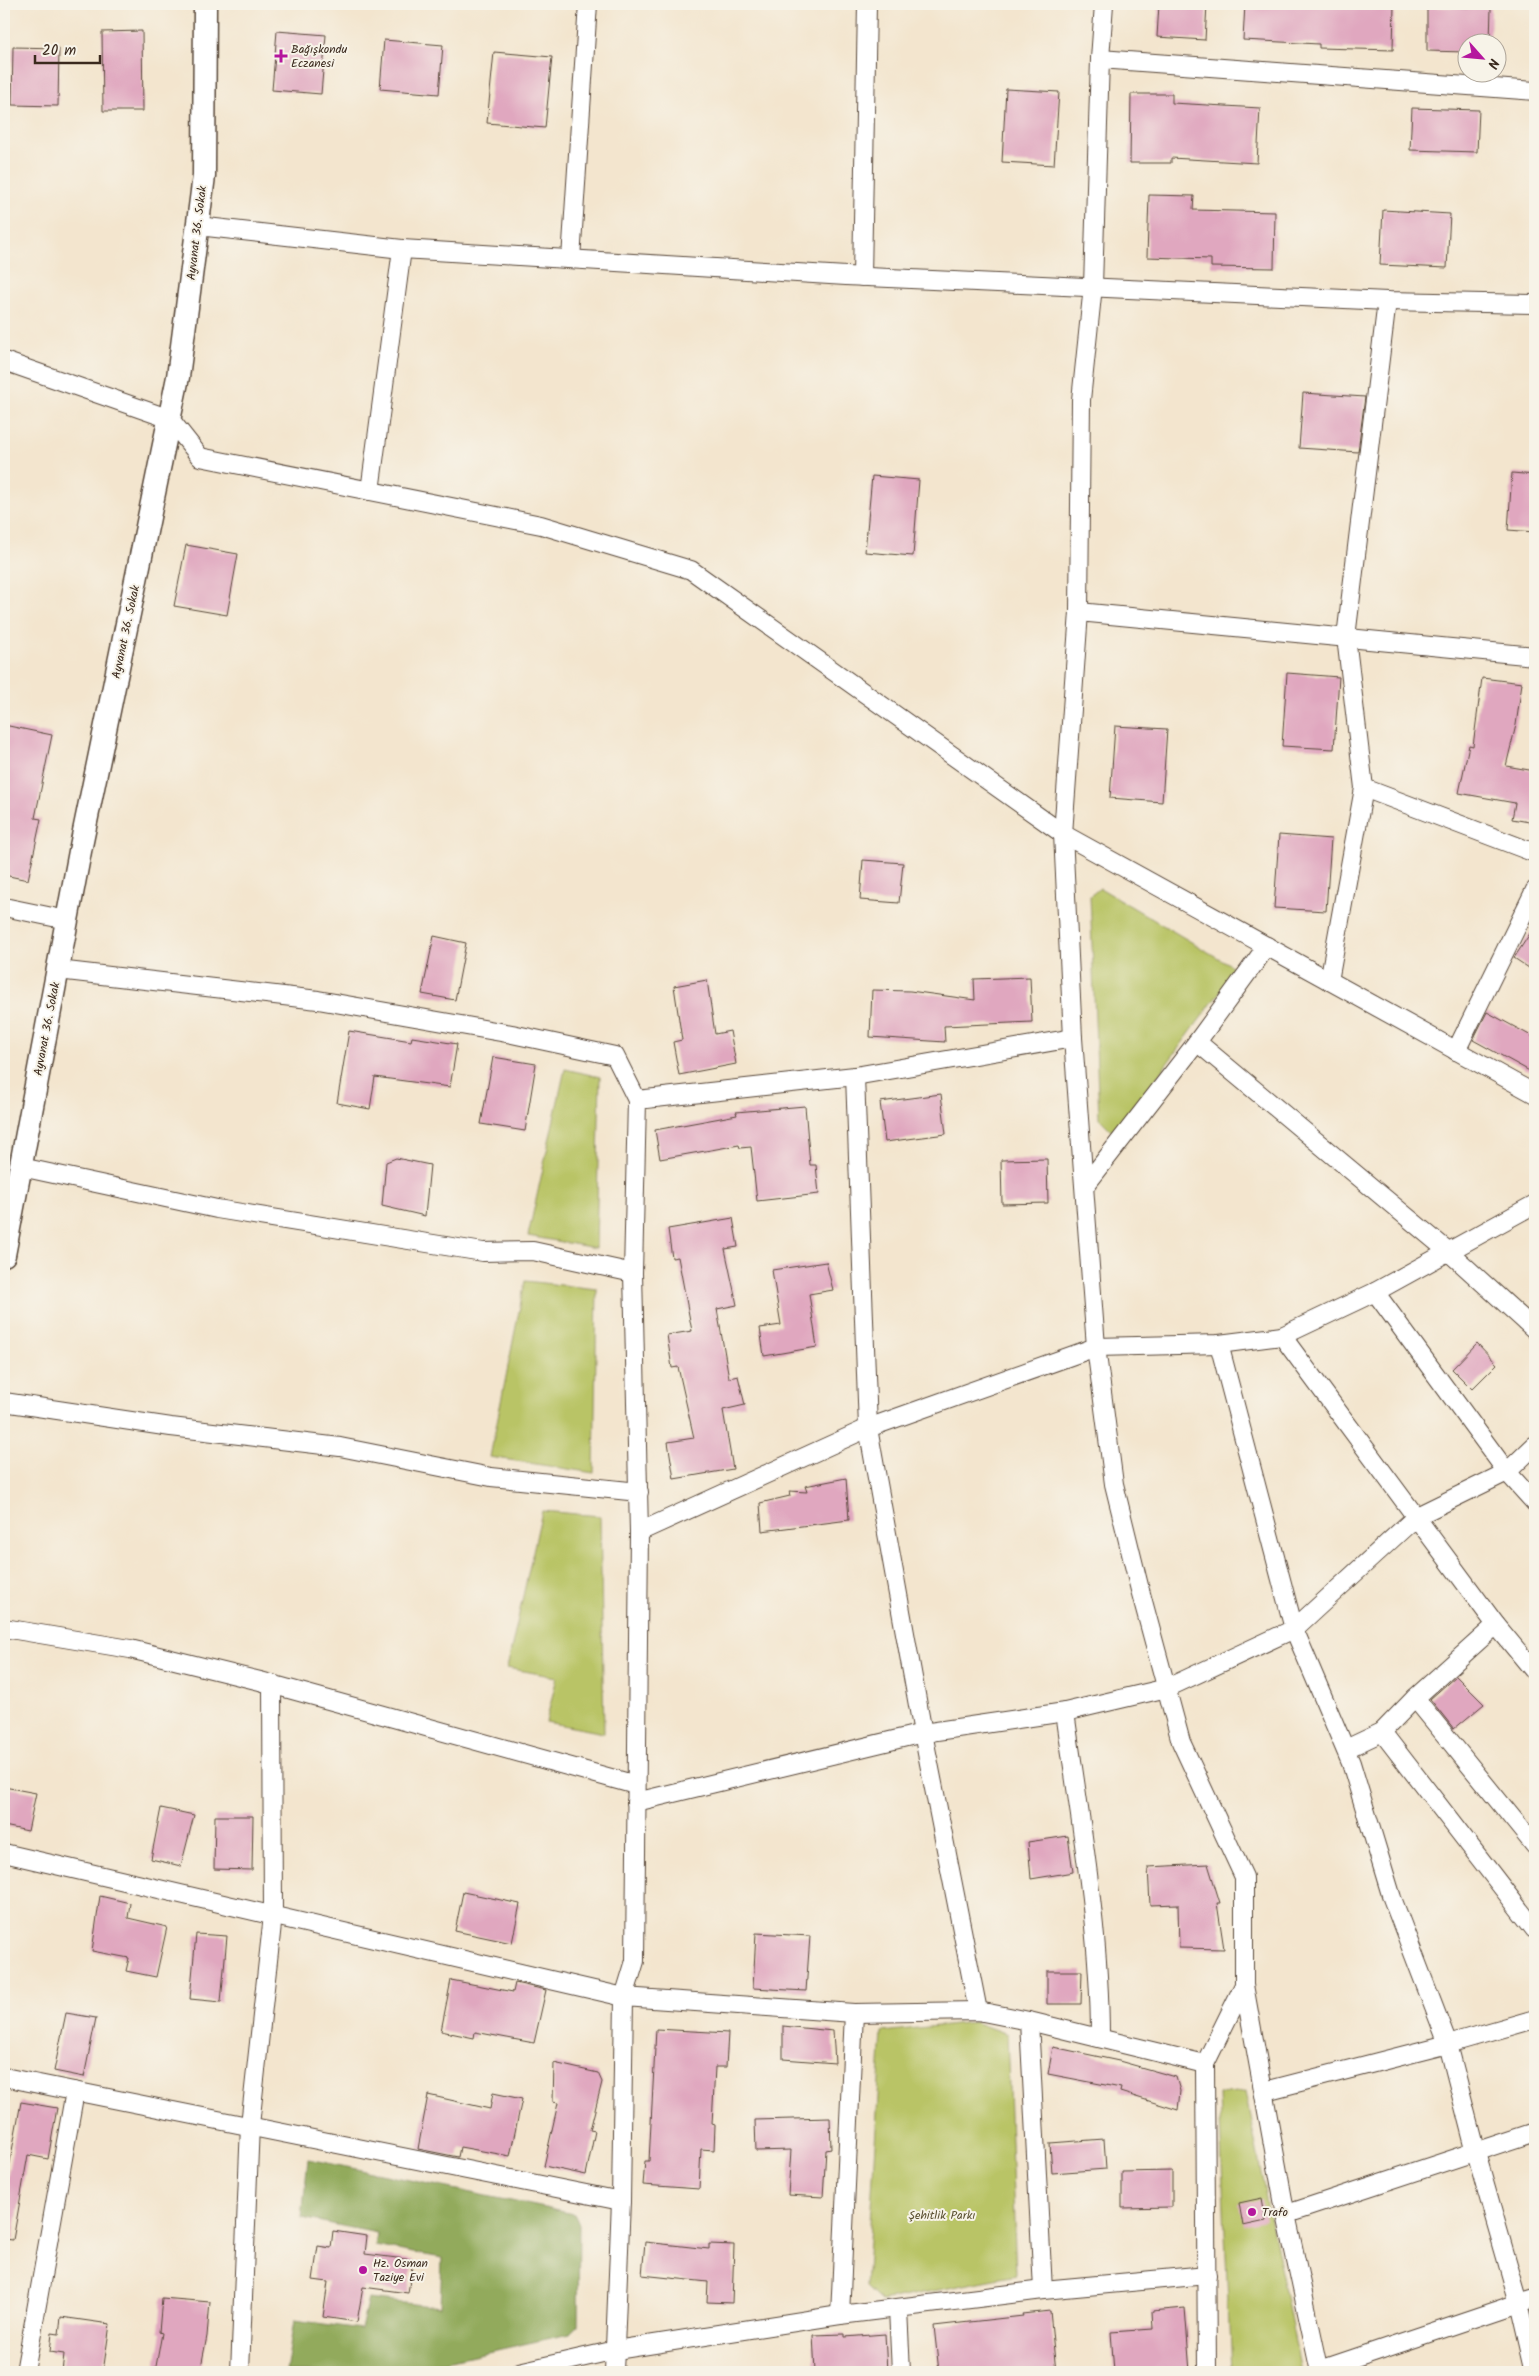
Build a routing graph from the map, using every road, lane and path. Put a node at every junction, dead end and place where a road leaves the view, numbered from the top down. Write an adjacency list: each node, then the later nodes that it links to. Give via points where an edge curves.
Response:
1 (205, 4): 7 (street, Ayvanat 36. Sokak, via 204,176)
2 (588, 4): 9 (street)
3 (867, 4): 10 (street)
4 (1104, 4): 5 (street)
5 (1100, 59): 6 (street); 11 (street)
6 (1535, 91)
7 (198, 226): 8 (street); 15 (street, Ayvanat 36. Sokak)
8 (402, 248): 9 (street); 16 (street)
9 (571, 259): 10 (street)
10 (862, 277): 11 (street)
11 (1093, 286): 12 (street); 17 (street, via 1082,400)
12 (1386, 301): 13 (street); 18 (street)
13 (1535, 304)
14 (4, 361): 15 (street)
15 (170, 419): 16 (street, via 200,456); 25 (street, Ayvanat 36. Sokak)
16 (370, 491): 21 (street, via 541,525 691,570)
17 (1079, 612): 18 (street); 21 (street)
18 (1346, 638): 19 (street); 20 (street)
19 (1535, 656)
20 (1364, 788): 22 (street); 28 (street)
21 (1063, 834): 26 (street); 29 (street)
22 (1535, 853)
23 (1535, 890): 31 (street)
24 (4, 907): 25 (street)
25 (67, 920): 27 (street, Ayvanat 36. Sokak)
26 (1267, 946): 28 (street); 30 (street)
27 (58, 970): 34 (street, via 318,1000 512,1034 615,1056); 35 (street, Ayvanat 36. Sokak)
28 (1329, 981): 31 (street)
29 (1073, 1038): 32 (street); 36 (street)
30 (1197, 1042): 36 (street); 38 (street)
31 (1456, 1051): 33 (street)
32 (855, 1076): 34 (street); 47 (street)
33 (1535, 1094)
34 (637, 1100): 40 (street)
35 (20, 1167): 39 (street, Ayvanat 36. Sokak); 40 (street, via 218,1209 483,1252 533,1250)
36 (1085, 1186): 45 (street)
37 (1535, 1204): 38 (street)
38 (1449, 1252): 41 (street); 42 (street)
39 (4, 1255)
40 (633, 1273): 50 (street)
41 (1375, 1292): 43 (street); 49 (street)
42 (1535, 1330)
43 (1282, 1336): 44 (street); 52 (street)
44 (1219, 1344): 45 (street); 56 (street)
45 (1096, 1347): 47 (street); 59 (street, via 1114,1484)
46 (4, 1402): 50 (street, via 171,1427 340,1447 491,1477)
47 (868, 1428): 53 (street); 63 (street)
48 (1535, 1445): 49 (street)
49 (1507, 1472): 51 (street); 52 (street)
50 (639, 1492): 53 (street)
51 (1535, 1503)
52 (1417, 1516): 54 (street); 56 (street)
53 (639, 1532): 65 (street)
54 (1496, 1625): 57 (street); 60 (street)
55 (4, 1628): 58 (street, via 130,1649)
56 (1294, 1629): 59 (street); 64 (street)
57 (1535, 1672)
58 (272, 1684): 65 (street); 68 (street)
59 (1167, 1688): 61 (street); 70 (street, via 1181,1742 1244,1877)
60 (1415, 1698): 62 (street); 66 (street)
61 (1065, 1712): 63 (street); 76 (street, via 1099,1974)
62 (1382, 1732): 64 (street); 69 (street)
63 (923, 1733): 65 (street); 72 (street)
64 (1346, 1749): 77 (street, via 1392,1898)
65 (636, 1794): 71 (street, via 635,1961)
66 (1535, 1846)
67 (4, 1852): 68 (street)
68 (273, 1914): 71 (street); 82 (street)
69 (1535, 1930)
70 (1244, 1985): 78 (street); 81 (street)
71 (624, 1997): 73 (street); 85 (street)
72 (978, 2011): 73 (street); 75 (street)
73 (854, 2013): 91 (street)
74 (1535, 2019): 77 (street)
75 (1029, 2021): 76 (street); 88 (street)
76 (1100, 2038): 78 (street)
77 (1448, 2044): 81 (street); 84 (street)
78 (1205, 2064): 87 (street)
79 (4, 2077): 80 (street)
80 (75, 2091): 82 (street); 94 (street)
81 (1265, 2092): 86 (street)
82 (250, 2125): 85 (street); 95 (street)
83 (1535, 2132): 84 (street)
84 (1476, 2153): 86 (street); 89 (street)
85 (621, 2202): 92 (street)
86 (1287, 2214): 93 (street)
87 (1207, 2275): 88 (street); 99 (street)
88 (1043, 2290): 90 (street)
89 (1527, 2300): 93 (street); 100 (street)
90 (898, 2309): 91 (street); 98 (street)
91 (840, 2315): 92 (street)
92 (616, 2350): 96 (street); 97 (street)
93 (1320, 2371)
94 (25, 2372)
95 (240, 2372)
96 (519, 2372)
97 (614, 2372)
98 (901, 2372)
99 (1206, 2372)
100 (1535, 2372)

